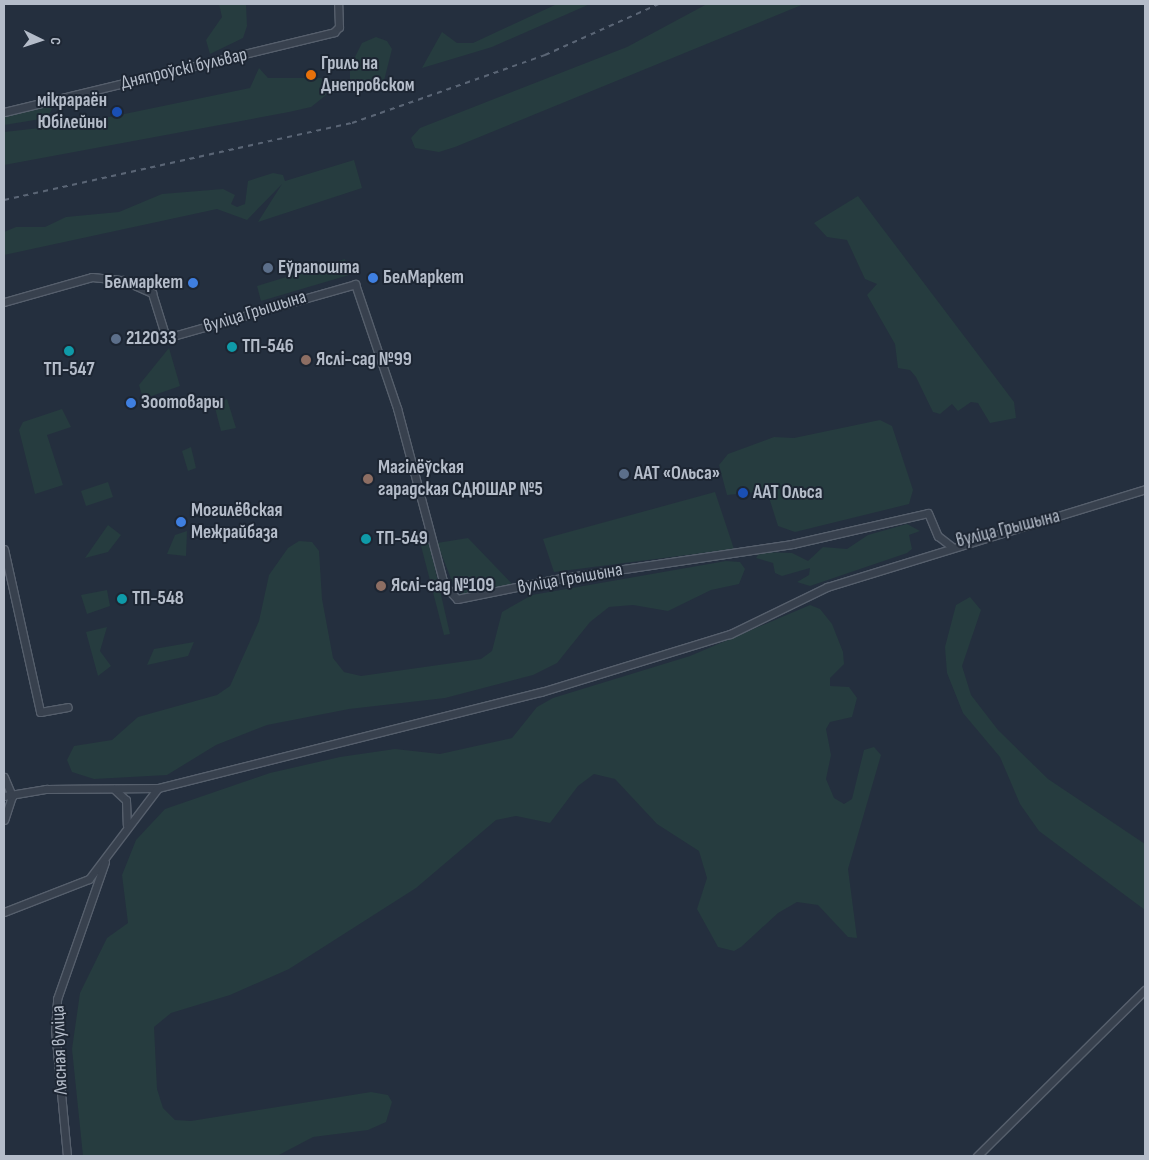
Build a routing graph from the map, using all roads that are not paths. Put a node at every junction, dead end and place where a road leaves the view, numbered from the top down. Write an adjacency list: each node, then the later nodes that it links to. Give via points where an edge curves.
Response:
1 (338, 4): 2 (street, Дняпроўскі бульвар, via 340,27 325,35)
2 (4, 112)
3 (4, 302): 5 (street, вуліца Грышына, via 92,277 123,280 152,293 166,338 355,284 360,288 397,408 444,585 457,599 556,578 792,544 928,513 938,536)
4 (1145, 489): 5 (street, вуліца Грышына)
5 (952, 548): 9 (street, via 827,587 730,634 540,692)
6 (4, 549): 7 (street, via 40,712)
7 (68, 707)
8 (4, 777): 11 (street)
9 (158, 788): 10 (street); 13 (street)
10 (113, 789): 11 (street, via 46,789); 13 (street, via 126,800)
11 (8, 796): 12 (street)
12 (4, 820)
13 (126, 828): 14 (street)
14 (105, 862): 15 (street, via 70,890); 17 (street, Лясная вуліца, via 57,999 55,1030)
15 (4, 912)
16 (1145, 990): 18 (street)
17 (67, 1156)
18 (977, 1156)

